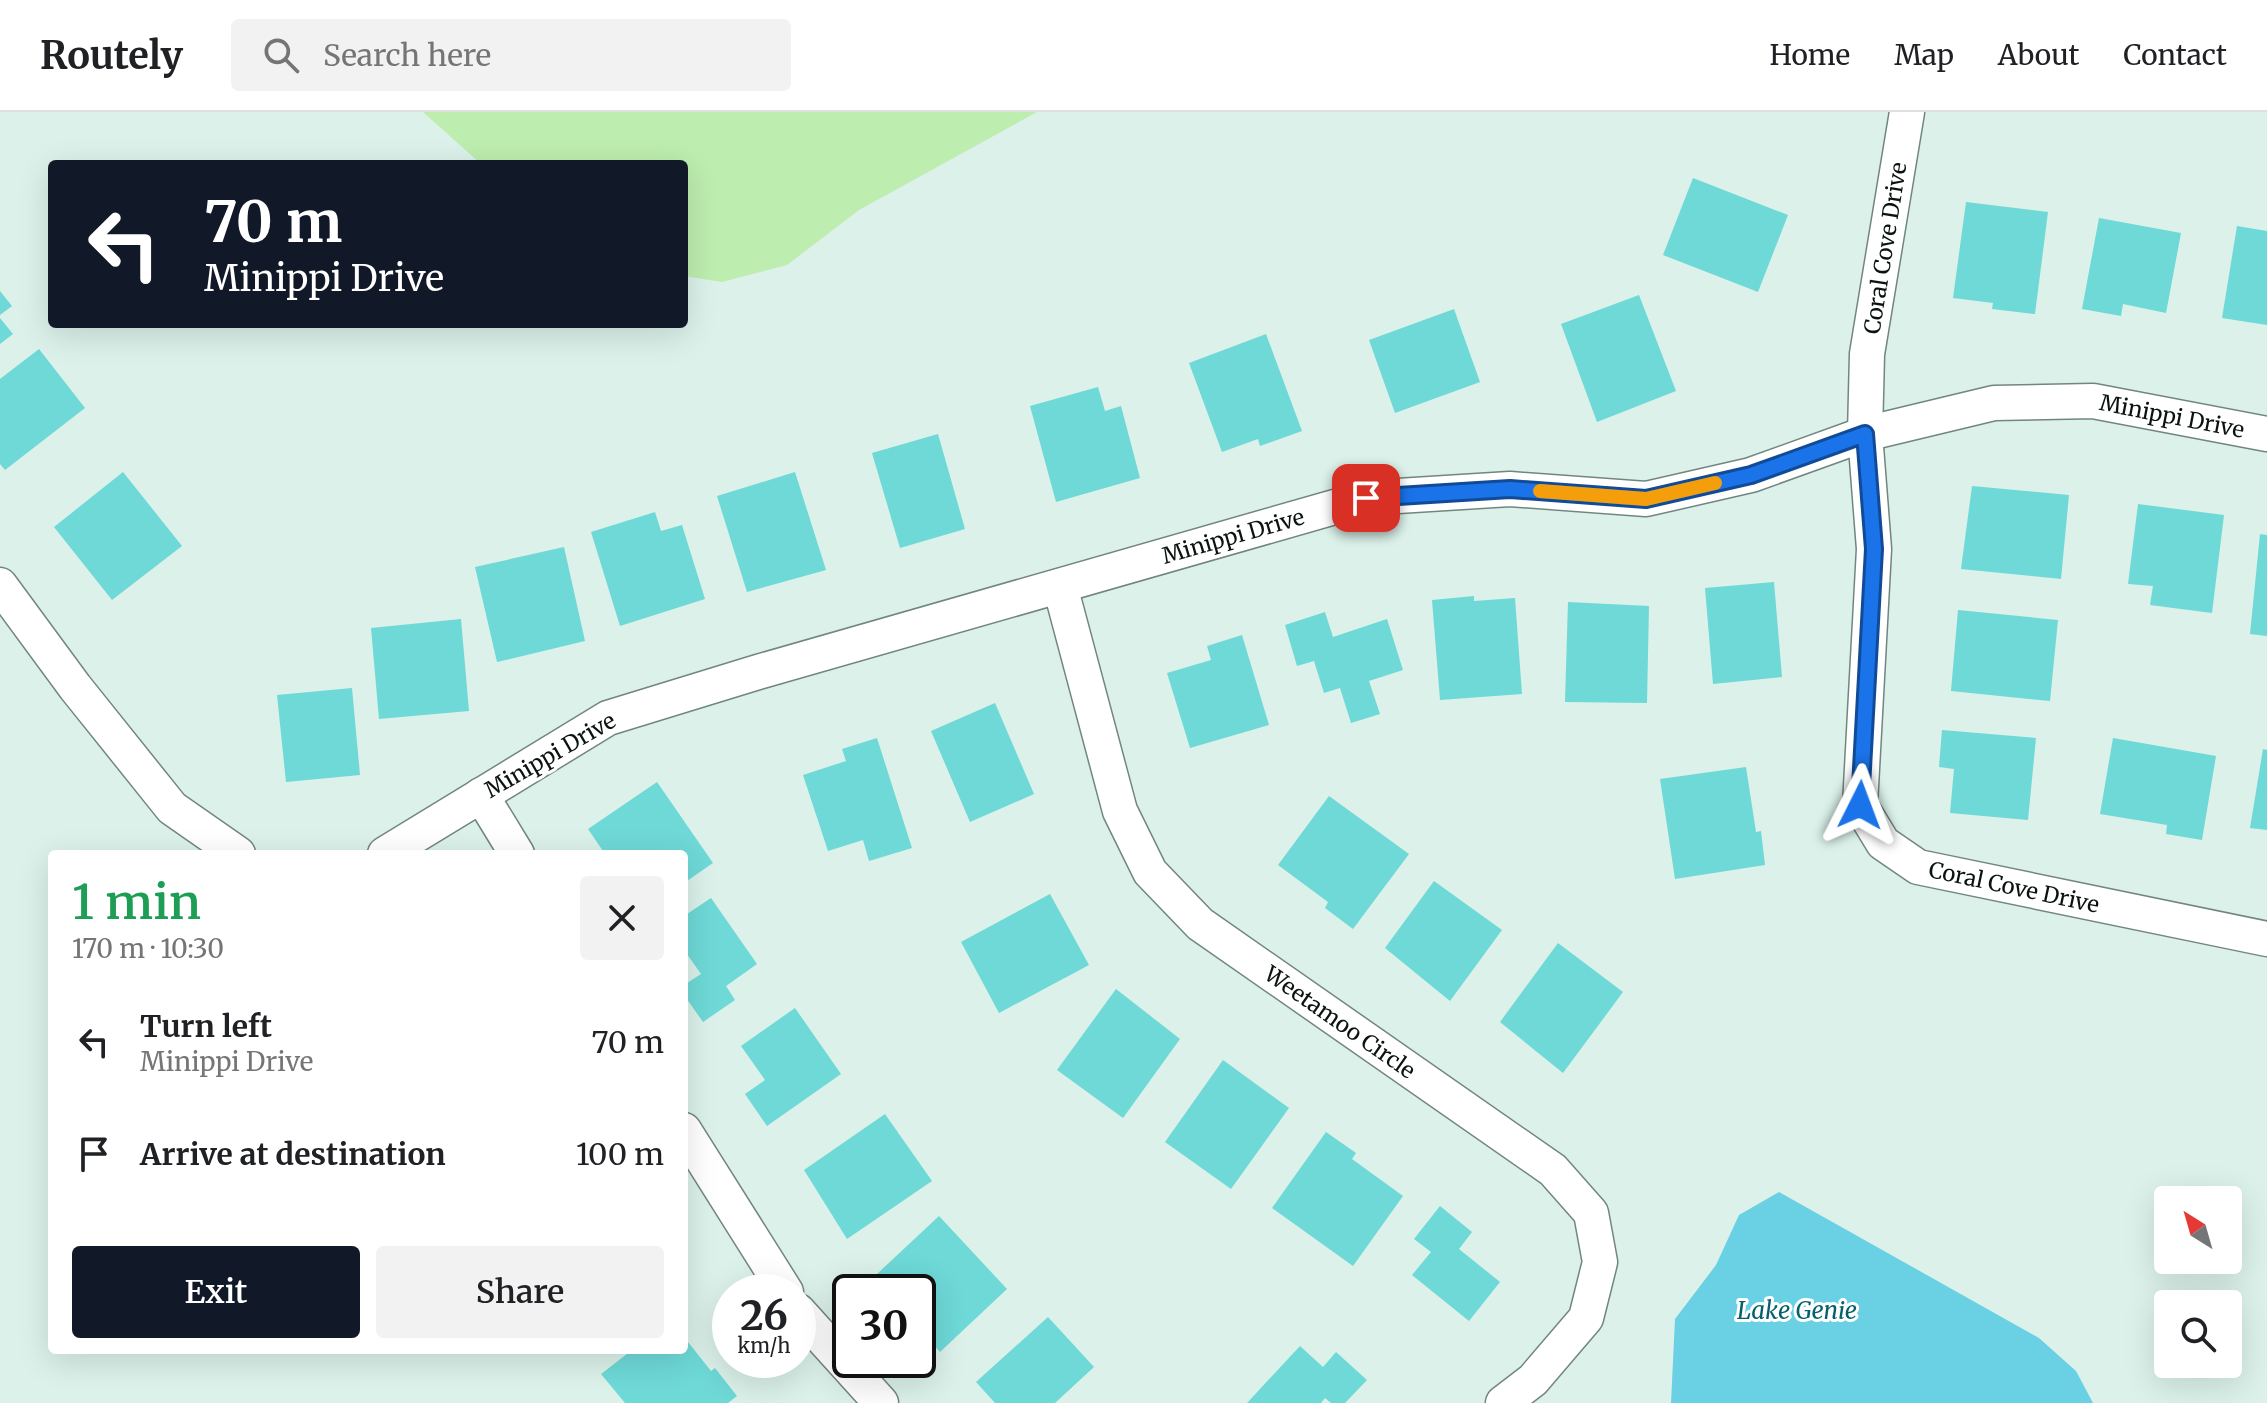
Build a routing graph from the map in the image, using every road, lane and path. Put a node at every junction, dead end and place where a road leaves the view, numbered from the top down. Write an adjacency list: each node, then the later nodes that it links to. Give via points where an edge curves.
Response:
1 (1907, 112): 2 (street, Coral Cove Drive, via 1867,354)
2 (1865, 434): 3 (street, Minippi Drive, via 1994,403 2093,401); 5 (street, Minippi Drive, via 1751,475 1646,499 1510,489 1366,498); 10 (street, Coral Cove Drive, via 1874,549 1860,805 1883,843 1918,867)
3 (2267, 434)
4 (0, 585): 7 (street, via 172,808)
5 (1060, 586): 6 (street, Minippi Drive, via 608,718); 15 (street, Weetamoo Circle, via 1120,811 1150,872 1200,924 1553,1170 1591,1213 1600,1262 1586,1318 1533,1380)
6 (481, 795): 8 (street, Minippi Drive); 9 (street)
7 (232, 850)
8 (392, 850)
9 (515, 850)
10 (2267, 939)
11 (688, 1136): 12 (street)
12 (775, 1274)
13 (816, 1331): 14 (street)
14 (881, 1403)
15 (1503, 1403)

